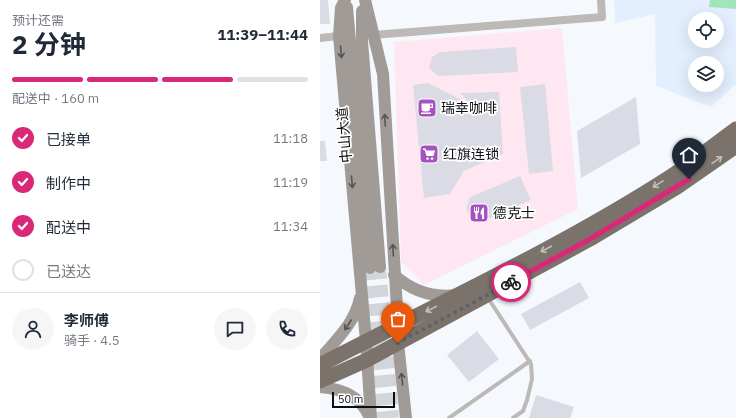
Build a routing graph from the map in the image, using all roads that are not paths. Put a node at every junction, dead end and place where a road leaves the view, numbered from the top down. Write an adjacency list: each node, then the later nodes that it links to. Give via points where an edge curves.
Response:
1 (346, 0): 5 (street, via 341,8); 9 (street, 中山大道)
2 (363, 0): 4 (street); 9 (street, 中山大道, via 362,41)
3 (601, 0): 4 (street, via 602,17)
4 (372, 35): 10 (street, one-way to 4, via 383,74)
5 (339, 36): 6 (street); 9 (street, one-way to 9)
6 (320, 38)
7 (736, 129): 12 (highway, one-way to 12, via 670,177 587,227)
8 (736, 146): 13 (highway, one-way to 8, via 590,239 670,191)
9 (370, 269): 10 (street, via 372,274); 11 (street)
10 (394, 272): 12 (street, via 414,290 448,296); 14 (street)
11 (362, 289): 15 (street); 17 (street, one-way to 17, via 358,306 348,327)
12 (459, 295): 14 (highway, one-way to 14)
13 (486, 295): 16 (highway); 19 (lane)
14 (398, 325): 15 (highway); 16 (street)
15 (366, 341): 18 (street); 20 (highway)
16 (398, 343): 18 (highway); 24 (street, one-way to 16)
17 (320, 359)
18 (367, 360): 21 (highway); 23 (street)
19 (530, 361): 25 (lane); 26 (lane, via 532,379 527,400 523,411)
20 (320, 365)
21 (320, 381)
22 (320, 387): 23 (street, via 343,391 354,397)
23 (371, 418)
24 (406, 418)
25 (449, 418)
26 (513, 418)

